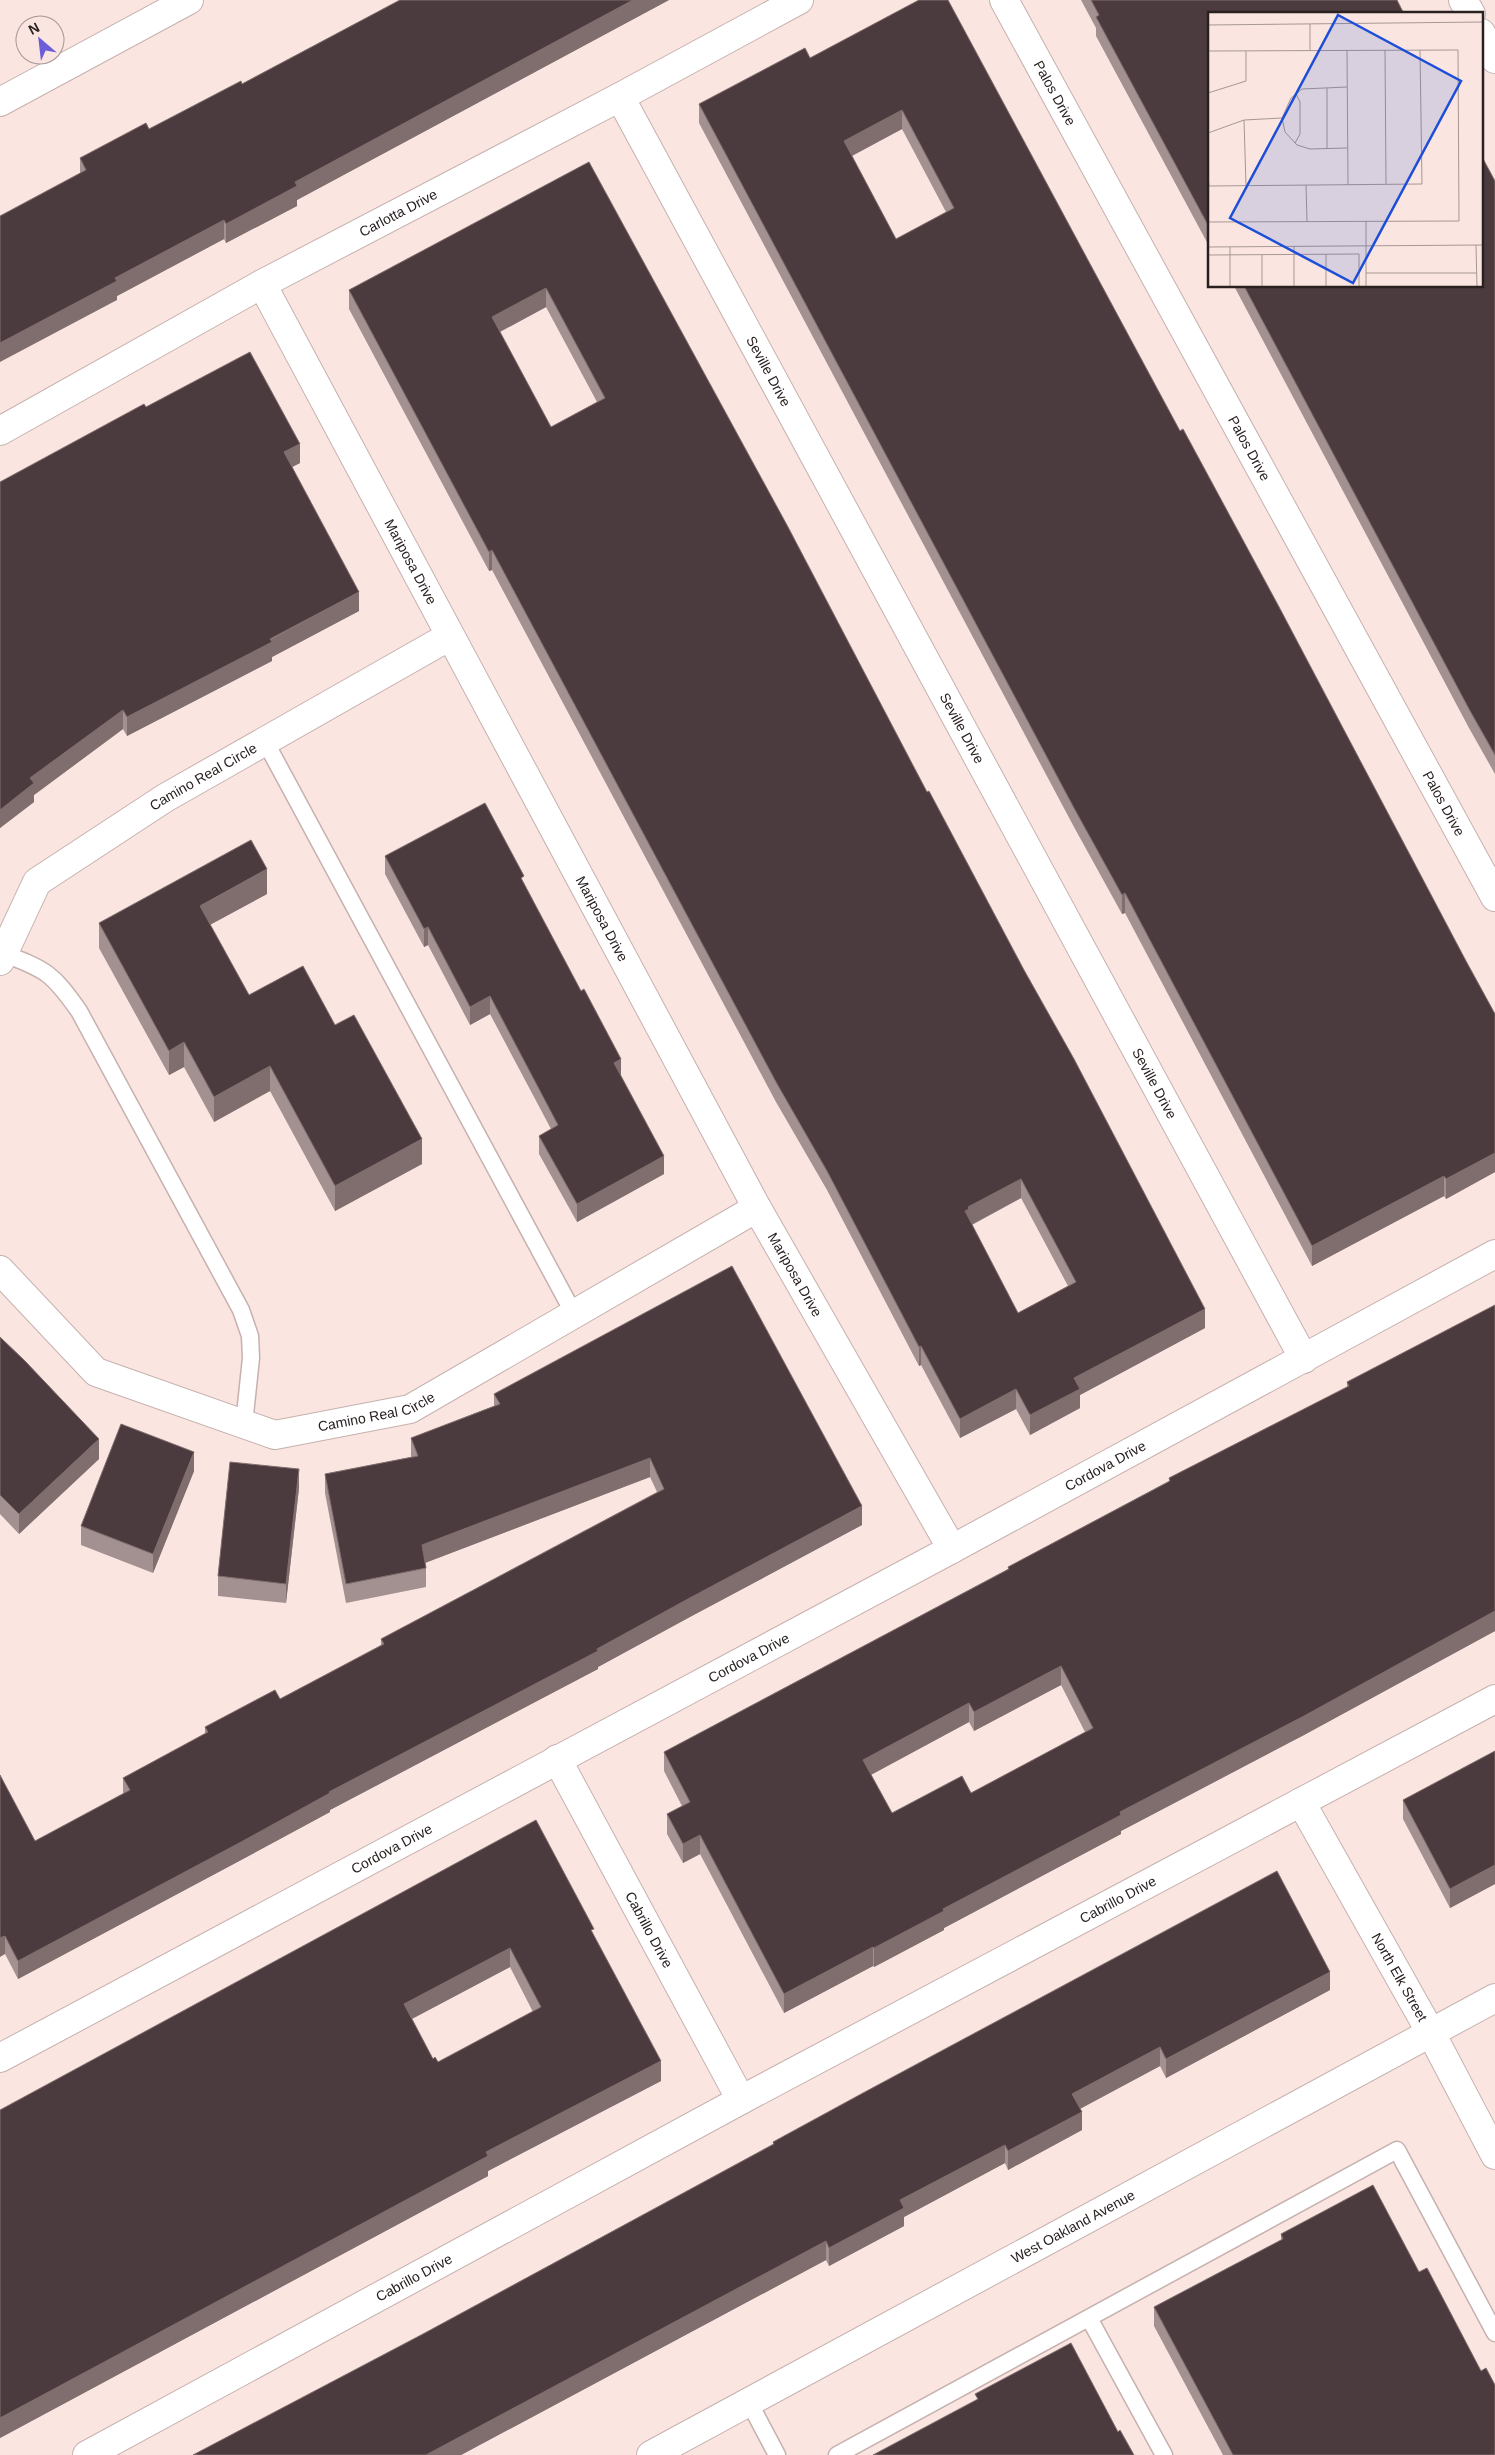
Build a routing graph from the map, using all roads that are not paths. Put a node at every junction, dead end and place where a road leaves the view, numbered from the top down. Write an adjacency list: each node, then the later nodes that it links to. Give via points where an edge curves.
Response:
1 (189, 0): 9 (street)
2 (799, 0): 8 (street, Carlotta Drive)
3 (1004, 0): 14 (street, Palos Drive)
4 (1464, 0): 5 (street)
5 (1470, 12)
6 (1482, 35): 7 (street)
7 (1495, 59)
8 (620, 97): 10 (street, Carlotta Drive); 20 (street, Seville Drive)
9 (0, 102)
10 (262, 284): 11 (street, Carlotta Drive); 12 (street, Mariposa Drive)
11 (0, 431)
12 (450, 636): 13 (street, Camino Real Circle); 16 (street, Mariposa Drive)
13 (265, 741): 15 (street, Camino Real Circle, via 164,798 37,882); 19 (lane)
14 (1495, 897)
15 (2, 957): 21 (lane, via 35,965 58,981 79,1011 241,1310 250,1336 251,1358)
16 (757, 1208): 19 (street, Camino Real Circle); 22 (street, Mariposa Drive)
17 (1495, 1254): 20 (street, Cordova Drive)
18 (0, 1270): 21 (street, Camino Real Circle, via 96,1372)
19 (574, 1314): 21 (street, Camino Real Circle, via 410,1409 275,1435)
20 (1304, 1359): 22 (street, Cordova Drive)
21 (244, 1424)
22 (952, 1549): 24 (street, Cordova Drive)
23 (1495, 1700): 25 (street, Cabrillo Drive)
24 (557, 1759): 28 (street, Cordova Drive); 29 (street, Cabrillo Drive)
25 (1301, 1802): 27 (street, North Elk Street); 29 (street, Cabrillo Drive)
26 (1495, 1998): 27 (street, West Oakland Avenue)
27 (1431, 2033): 30 (street, North Elk Street); 33 (street, West Oakland Avenue)
28 (0, 2058)
29 (741, 2100): 34 (street, Cabrillo Drive)
30 (1495, 2155)
31 (1089, 2318): 32 (lane, via 1398,2150); 37 (lane); 38 (lane)
32 (1495, 2333)
33 (748, 2402): 35 (street, West Oakland Avenue); 36 (lane)
34 (87, 2455)
35 (651, 2455)
36 (777, 2455)
37 (838, 2455)
38 (1164, 2455)

